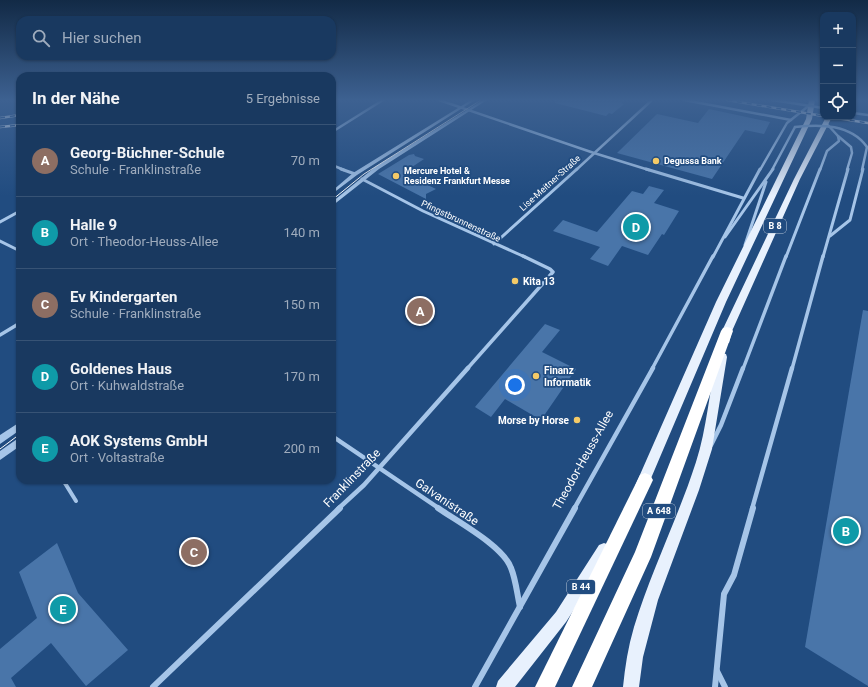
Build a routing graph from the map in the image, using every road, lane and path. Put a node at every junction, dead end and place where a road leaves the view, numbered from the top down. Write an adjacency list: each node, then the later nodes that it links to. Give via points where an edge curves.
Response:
1 (421, 132): 14 (street)
2 (434, 132): 16 (street)
3 (535, 132): 12 (street)
4 (617, 132): 12 (street, Lise-Meitner-Straße)
5 (781, 132): 18 (street, Theodor-Heuss-Allee)
6 (792, 132): 15 (street, Theodor-Heuss-Allee, bridge)
7 (803, 132): 27 (main road, Theodor-Heuss-Allee / B 8)
8 (820, 132): 30 (main road, B 8)
9 (833, 132): 11 (street)
10 (848, 132): 22 (street, Theodor-Heuss-Allee, bridge, via 862,140 867,147 850,220)
11 (838, 136): 22 (street, via 851,147 852,153); 37 (street, via 838,143 827,151 721,425)
12 (594, 153): 18 (street); 24 (street, Lise-Meitner-Straße)
13 (336, 166): 14 (street)
14 (355, 174): 17 (street)
15 (768, 178): 26 (street, Theodor-Heuss-Allee); 27 (street, Theodor-Heuss-Allee)
16 (362, 179): 19 (street); 24 (street, Pfingstbrunnenstraße)
17 (336, 190)
18 (743, 198): 26 (street, Theodor-Heuss-Allee)
19 (336, 201)
20 (16, 213): 21 (street)
21 (0, 222)
22 (830, 236): 43 (street, via 734,575 724,594)
23 (0, 242): 25 (street)
24 (494, 244): 28 (street, Pfingstbrunnenstraße)
25 (16, 249)
26 (716, 249): 42 (street, Theodor-Heuss-Allee, via 679,321)
27 (736, 269): 39 (main road, Theodor-Heuss-Allee / B 8)
28 (553, 272): 38 (street, Franklinstraße)
29 (16, 325): 31 (street)
30 (727, 331): 37 (main road); 48 (highway, A 648, via 642,557)
31 (0, 335)
32 (16, 428): 34 (street)
33 (336, 439): 38 (street, Galvanistraße)
34 (0, 440)
35 (16, 444): 36 (street)
36 (0, 456)
37 (702, 461): 49 (main road, via 644,617)
38 (378, 468): 42 (street, Galvanistraße, via 495,547 508,560); 44 (street, Franklinstraße, via 336,512)
39 (645, 480): 46 (main road, B 44, via 561,617); 47 (highway, Theodor-Heuss-Allee / A 648)
40 (65, 484): 41 (street)
41 (76, 501)
42 (520, 607): 45 (street, Theodor-Heuss-Allee)
43 (716, 670): 50 (street); 51 (street)
44 (153, 687)
45 (475, 687)
46 (504, 687)
47 (545, 687)
48 (582, 687)
49 (631, 687)
50 (715, 687)
51 (725, 687)

